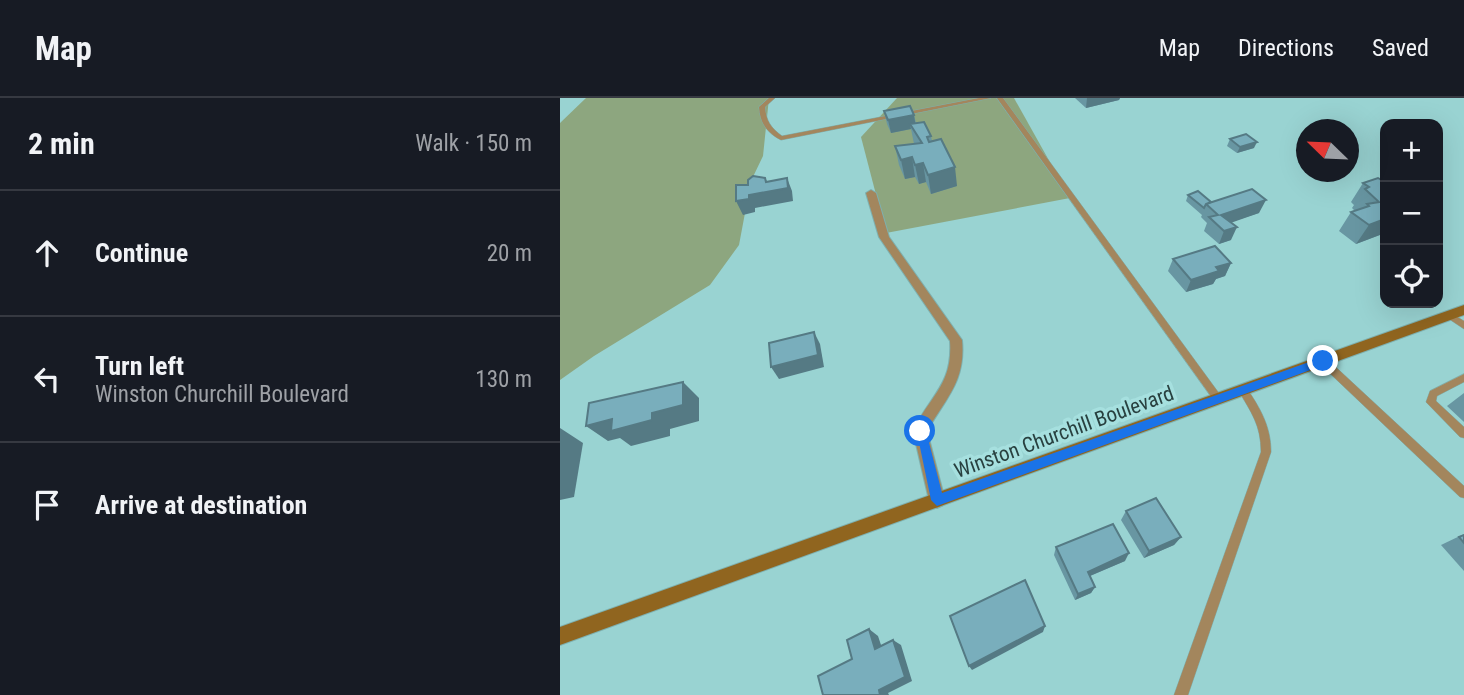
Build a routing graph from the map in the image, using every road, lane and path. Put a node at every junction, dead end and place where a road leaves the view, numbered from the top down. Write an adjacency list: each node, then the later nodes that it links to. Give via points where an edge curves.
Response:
1 (772, 98): 2 (lane, via 762,107 762,118 782,138)
2 (988, 98)
3 (1000, 98): 10 (lane)
4 (871, 193): 13 (street, via 884,237 956,340 960,361 956,377 920,431)
5 (1457, 313): 6 (lane); 7 (main road, Winston Churchill Boulevard)
6 (1464, 327)
7 (1323, 361): 9 (main road, Winston Churchill Boulevard); 12 (lane)
8 (1464, 378): 11 (lane, via 1433,394 1431,402)
9 (1243, 390): 10 (main road, Winston Churchill Boulevard); 15 (lane, via 1263,419 1266,452)
10 (1218, 399): 13 (main road, Winston Churchill Boulevard)
11 (1464, 434)
12 (1464, 493)
13 (937, 500): 14 (main road, Winston Churchill Boulevard)
14 (560, 636)
15 (1181, 695)

